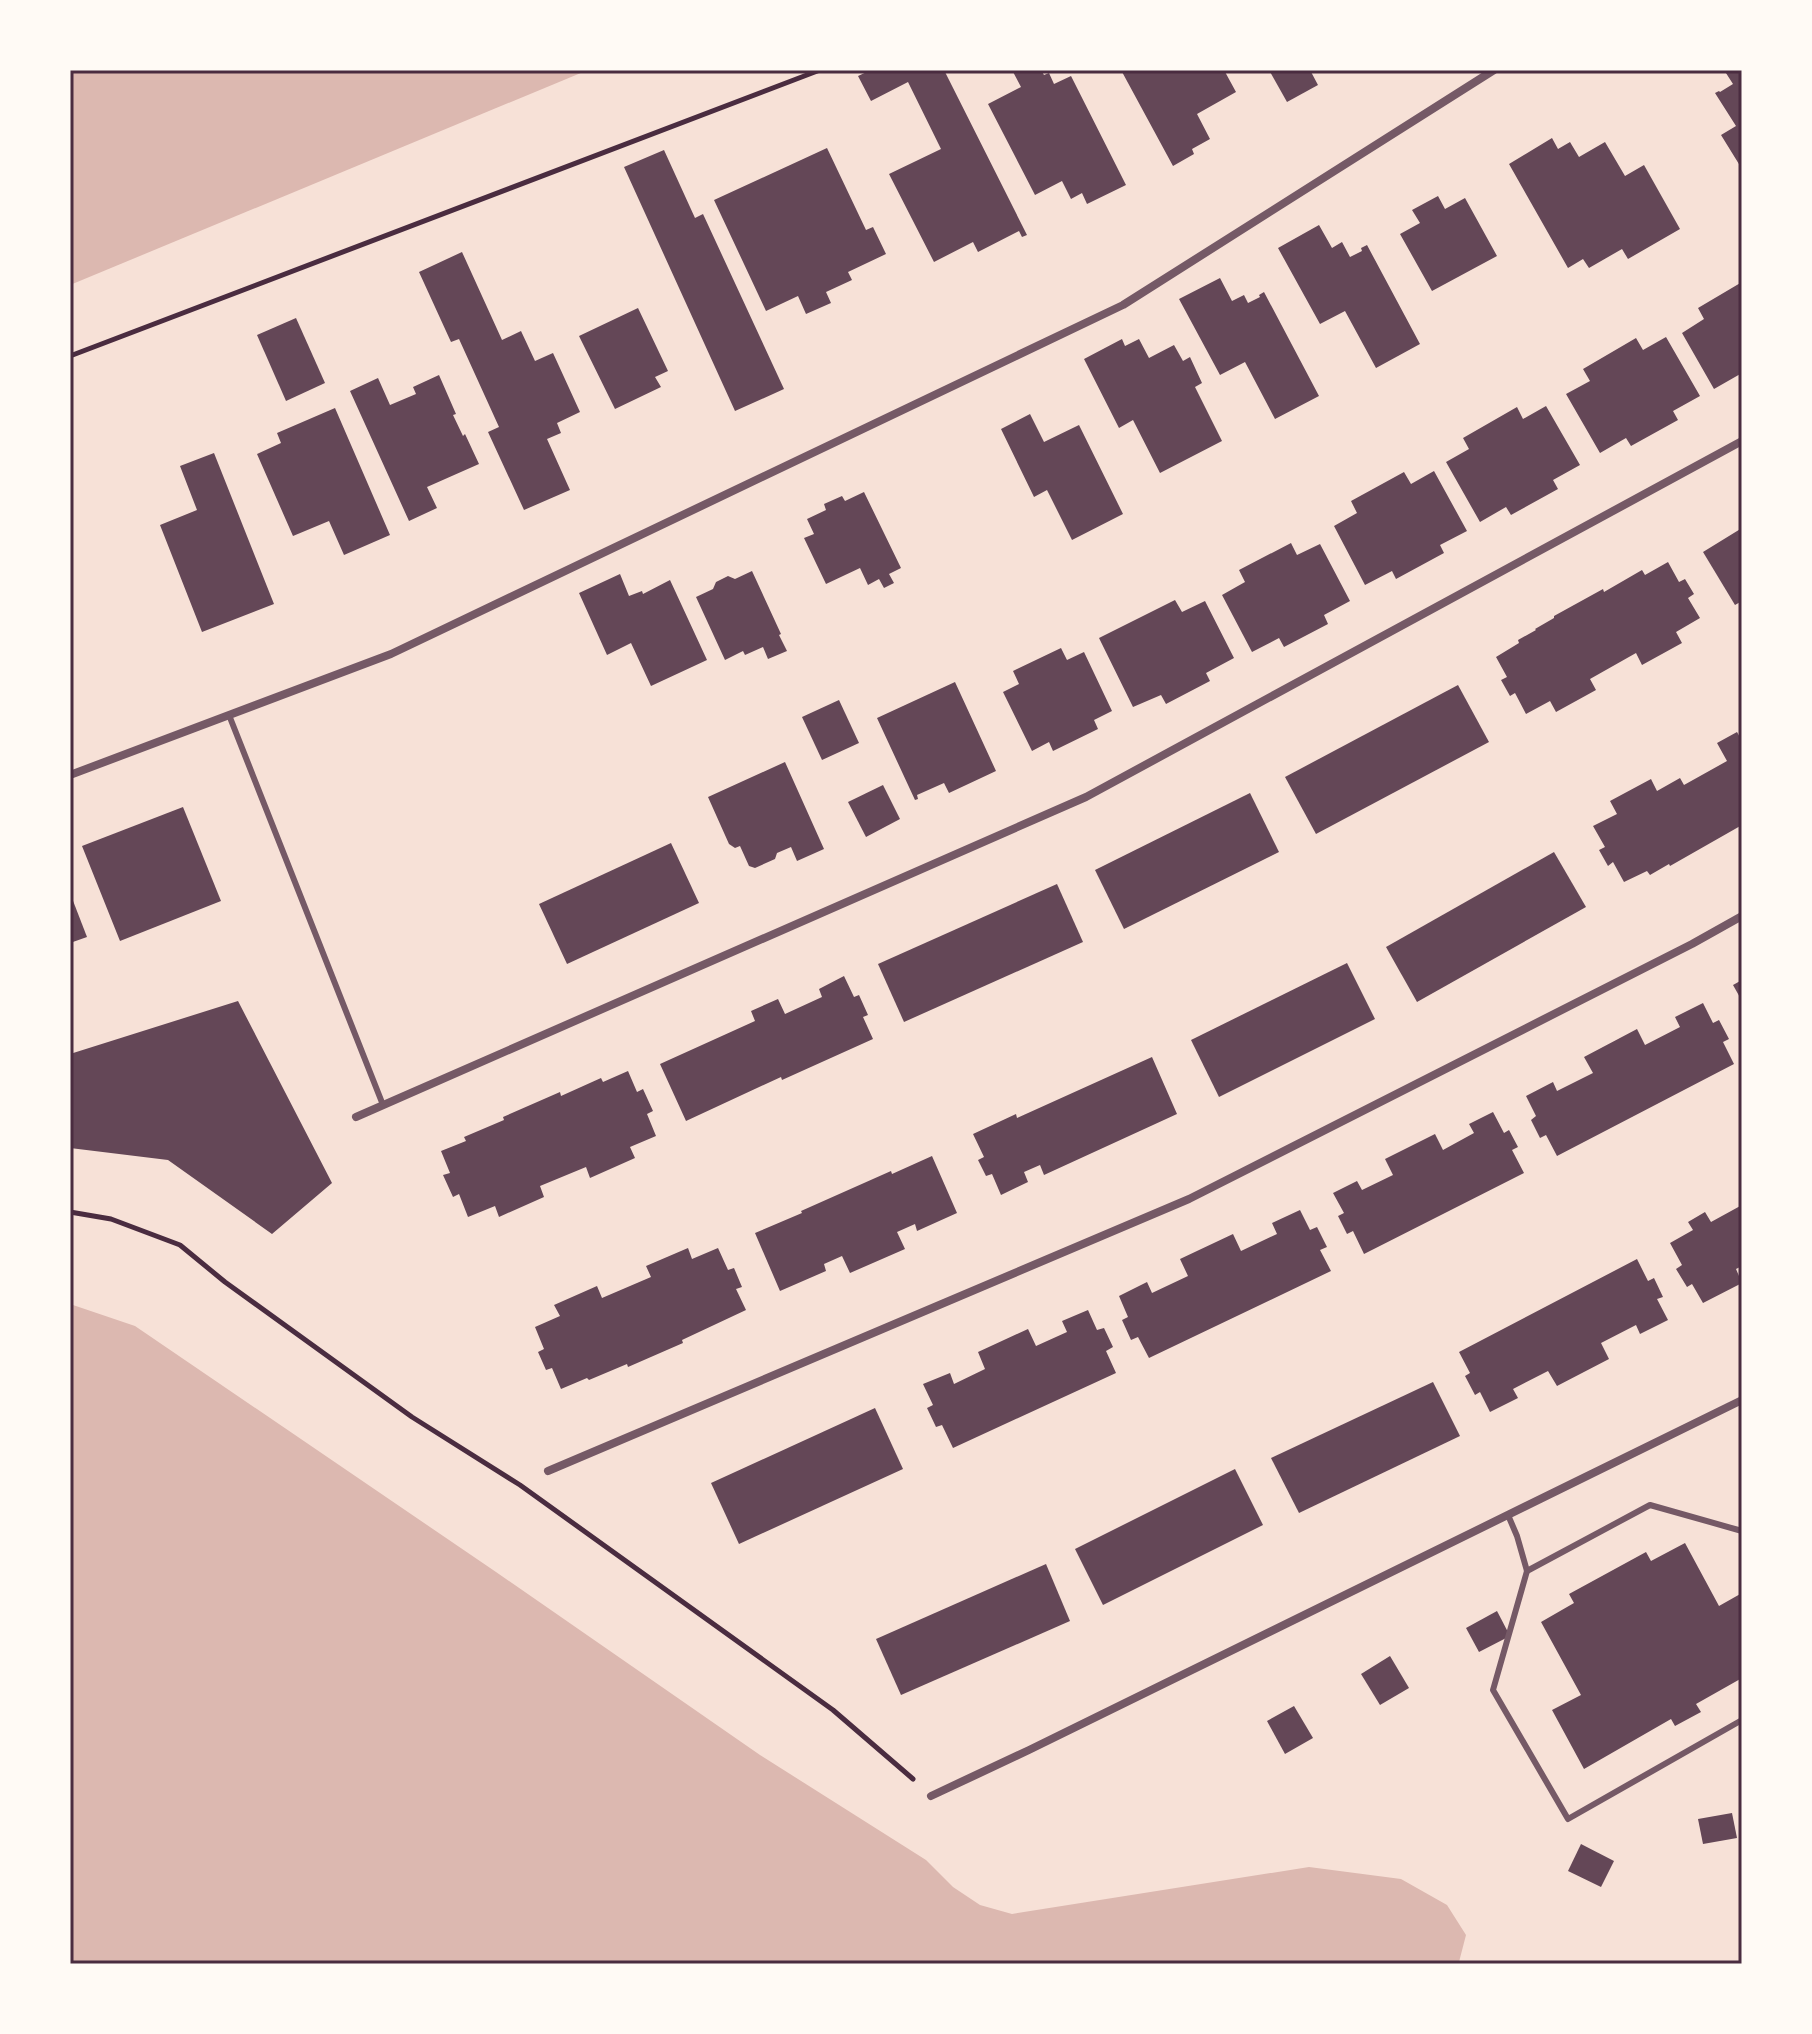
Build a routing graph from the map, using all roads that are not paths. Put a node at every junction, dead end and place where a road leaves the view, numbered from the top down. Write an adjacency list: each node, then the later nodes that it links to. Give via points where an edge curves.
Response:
1 (1494, 70): 3 (street, via 1123,305 391,654)
2 (1742, 441): 6 (street, via 1086,797)
3 (229, 715): 4 (street); 6 (lane)
4 (70, 775)
5 (1742, 916): 9 (street, via 1189,1199)
6 (383, 1105): 7 (street)
7 (356, 1117)
8 (1742, 1400): 10 (street)
9 (548, 1471)
10 (1508, 1515): 12 (lane); 14 (street)
11 (1742, 1531): 12 (lane, via 1650,1505)
12 (1527, 1571): 13 (lane, via 1493,1690 1568,1819)
13 (1742, 1720)
14 (931, 1796)

